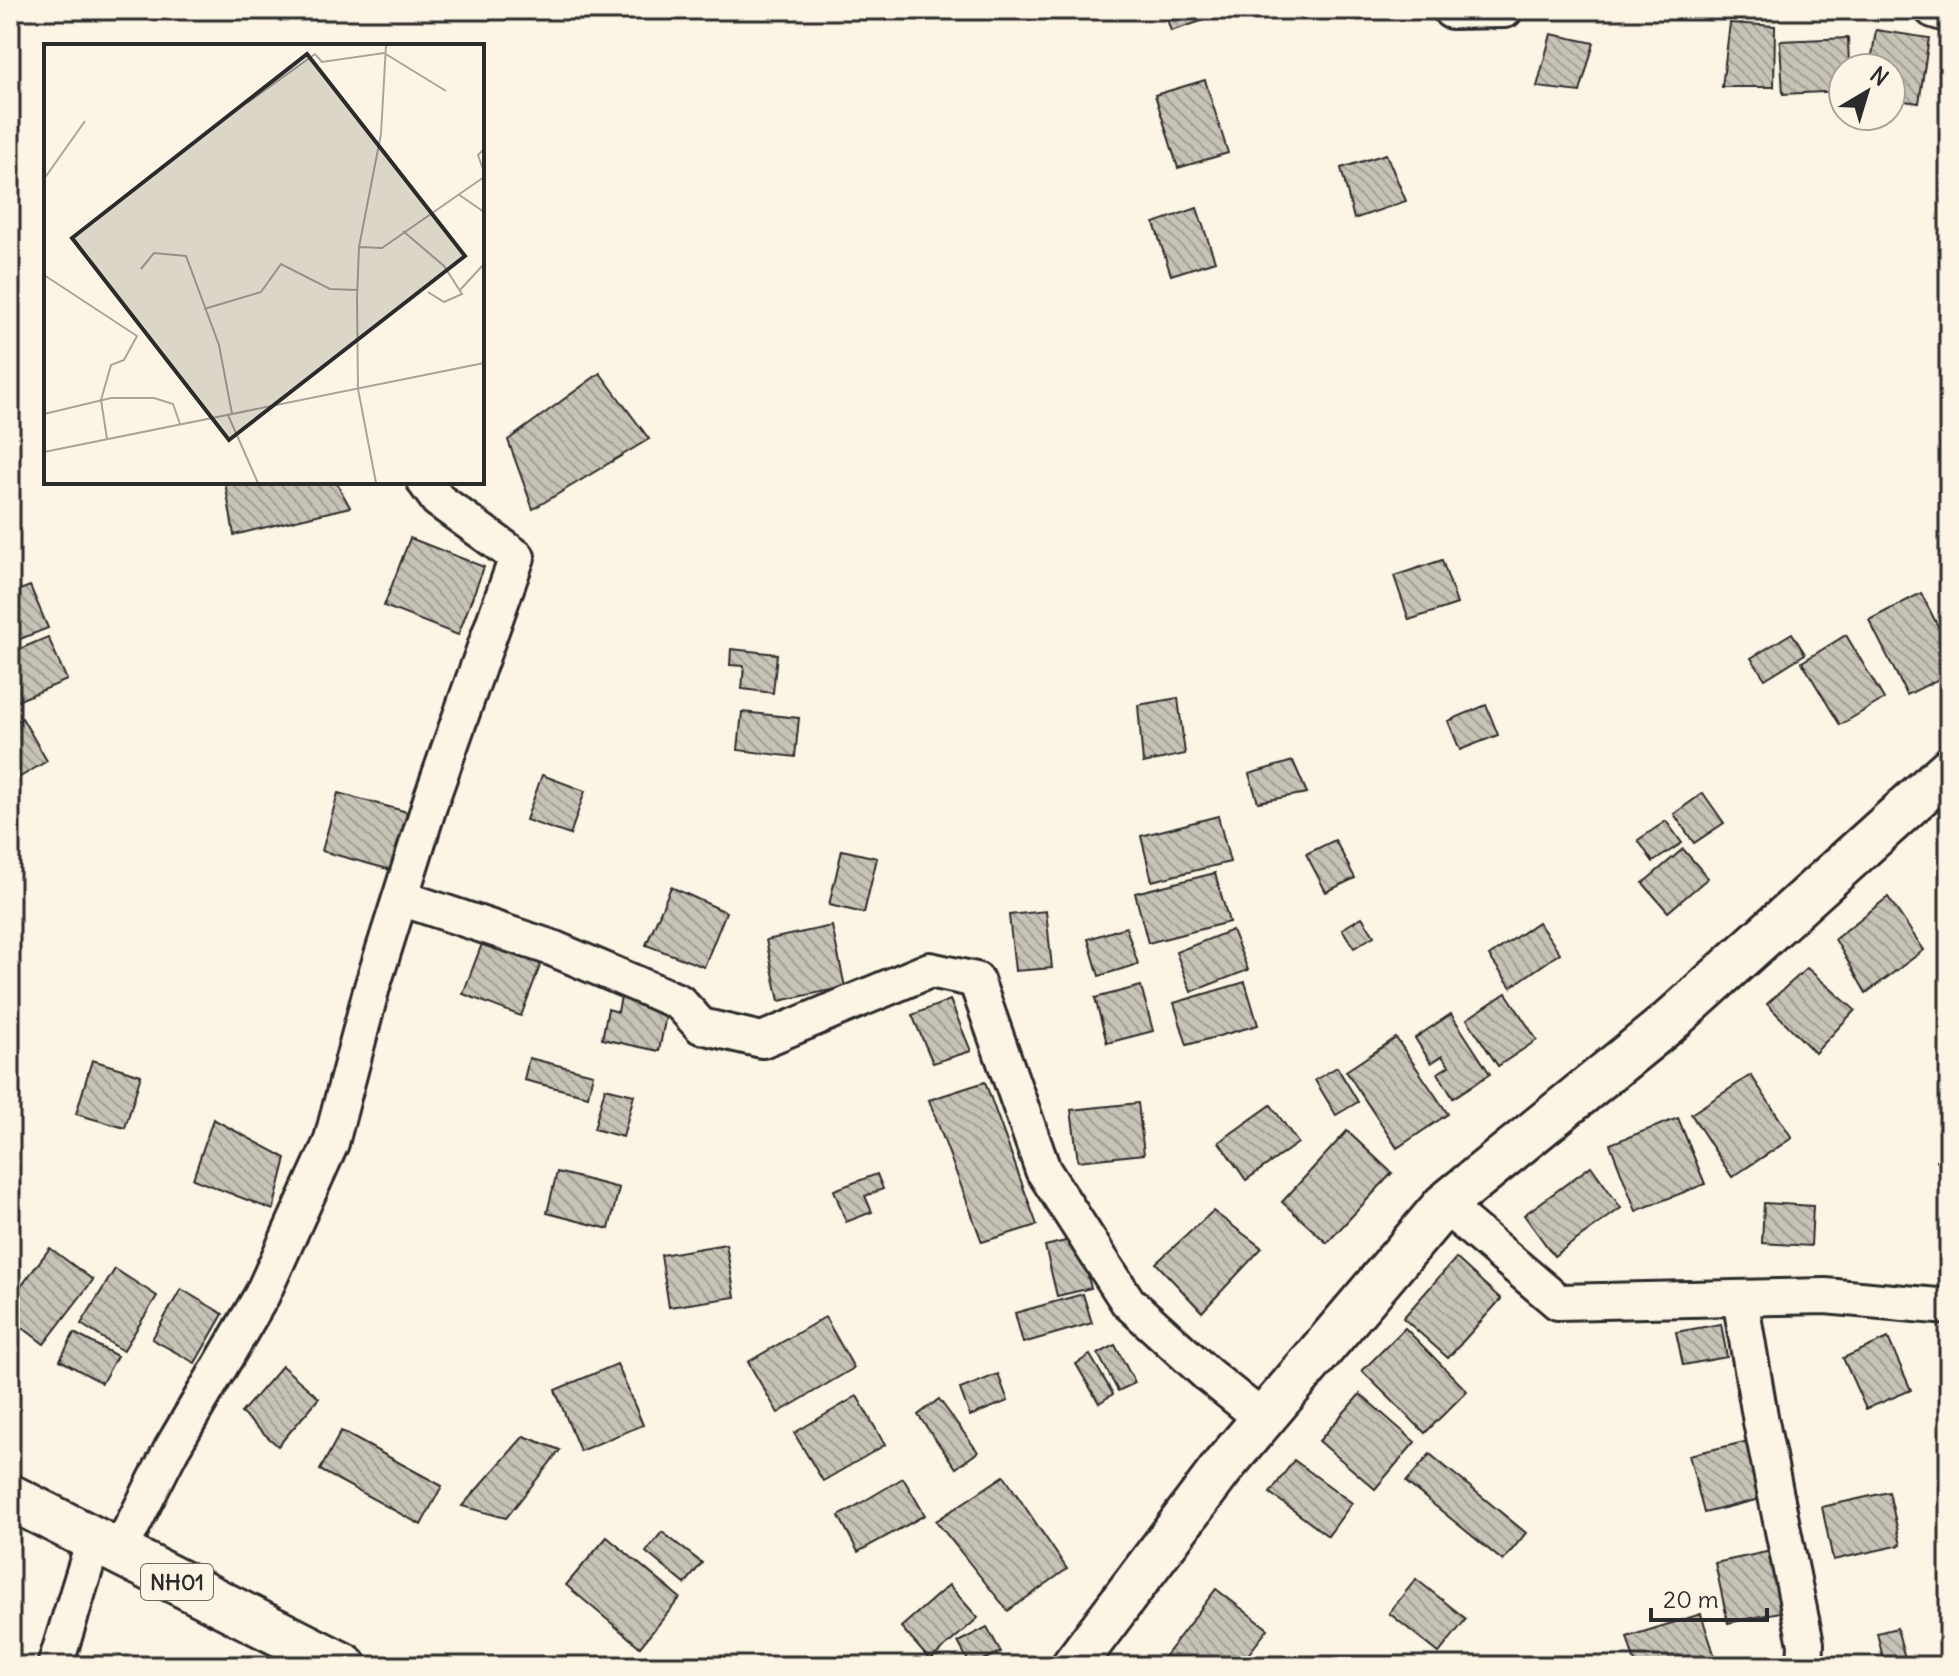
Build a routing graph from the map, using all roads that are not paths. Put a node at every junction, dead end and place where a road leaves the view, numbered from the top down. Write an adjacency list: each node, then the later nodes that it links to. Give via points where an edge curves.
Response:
1 (1505, 10): 3 (street)
2 (1933, 10): 4 (street)
3 (1451, 11)
4 (1949, 15)
5 (426, 484): 7 (street, via 438,500 517,557)
6 (1949, 769): 8 (street, via 1668,1023)
7 (401, 898): 11 (street, via 552,948 679,1002 701,1026 762,1040 930,970 976,980 1043,1170 1128,1302); 13 (street, via 331,1143 262,1295 171,1450)
8 (1444, 1205): 9 (street, via 1558,1302); 11 (street)
9 (1740, 1298): 10 (street, via 1825,1296); 17 (street, via 1806,1644)
10 (1949, 1307)
11 (1263, 1419): 16 (street)
12 (10, 1497): 13 (highway, NH01)
13 (106, 1546): 14 (street); 15 (highway, NH01)
14 (55, 1666)
15 (344, 1666)
16 (1073, 1666)
17 (1805, 1666)

